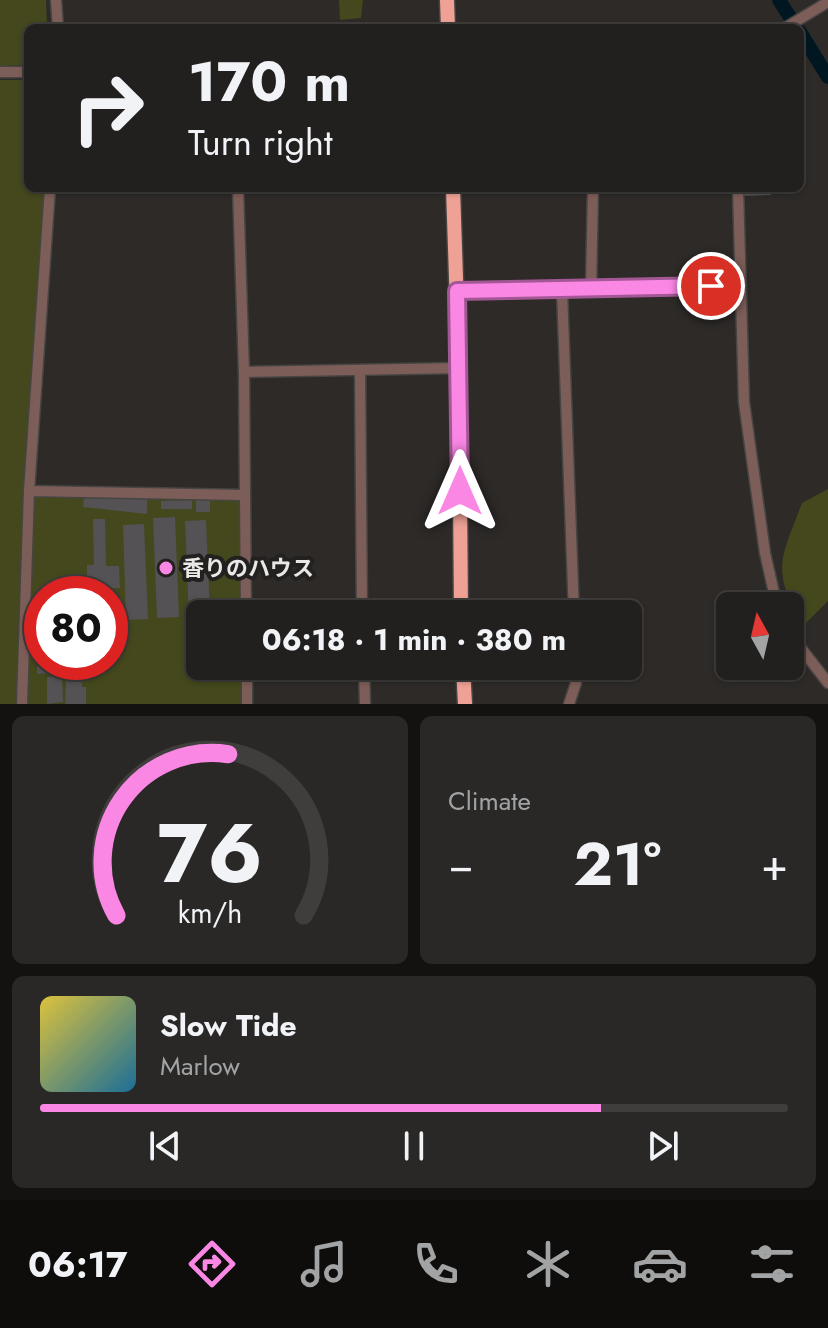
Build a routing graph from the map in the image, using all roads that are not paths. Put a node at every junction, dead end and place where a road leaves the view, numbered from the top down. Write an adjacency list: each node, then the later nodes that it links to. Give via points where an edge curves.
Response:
1 (56, 0): 4 (street)
2 (447, 0): 5 (highway)
3 (827, 5): 6 (street)
4 (58, 24)
5 (448, 24)
6 (792, 24)
7 (0, 72): 8 (street)
8 (24, 72)
9 (50, 192): 21 (street)
10 (238, 192): 20 (street)
11 (453, 192): 16 (highway)
12 (593, 192): 15 (street)
13 (738, 192): 14 (street)
14 (741, 285): 15 (street); 23 (street, via 744,402)
15 (591, 290): 17 (street)
16 (457, 291): 17 (street); 18 (highway)
17 (562, 291): 27 (street)
18 (459, 368): 19 (street); 26 (highway)
19 (360, 370): 20 (street); 25 (street)
20 (244, 372): 22 (street)
21 (29, 491): 22 (street); 34 (street)
22 (243, 495): 24 (street)
23 (774, 592)
24 (246, 600)
25 (362, 600)
26 (461, 600)
27 (573, 600)
28 (804, 652): 33 (street)
29 (247, 680): 35 (street)
30 (364, 680): 36 (street)
31 (464, 680): 37 (highway)
32 (576, 680): 38 (street)
33 (828, 683)
34 (22, 704)
35 (247, 704)
36 (365, 704)
37 (465, 704)
38 (569, 704)

